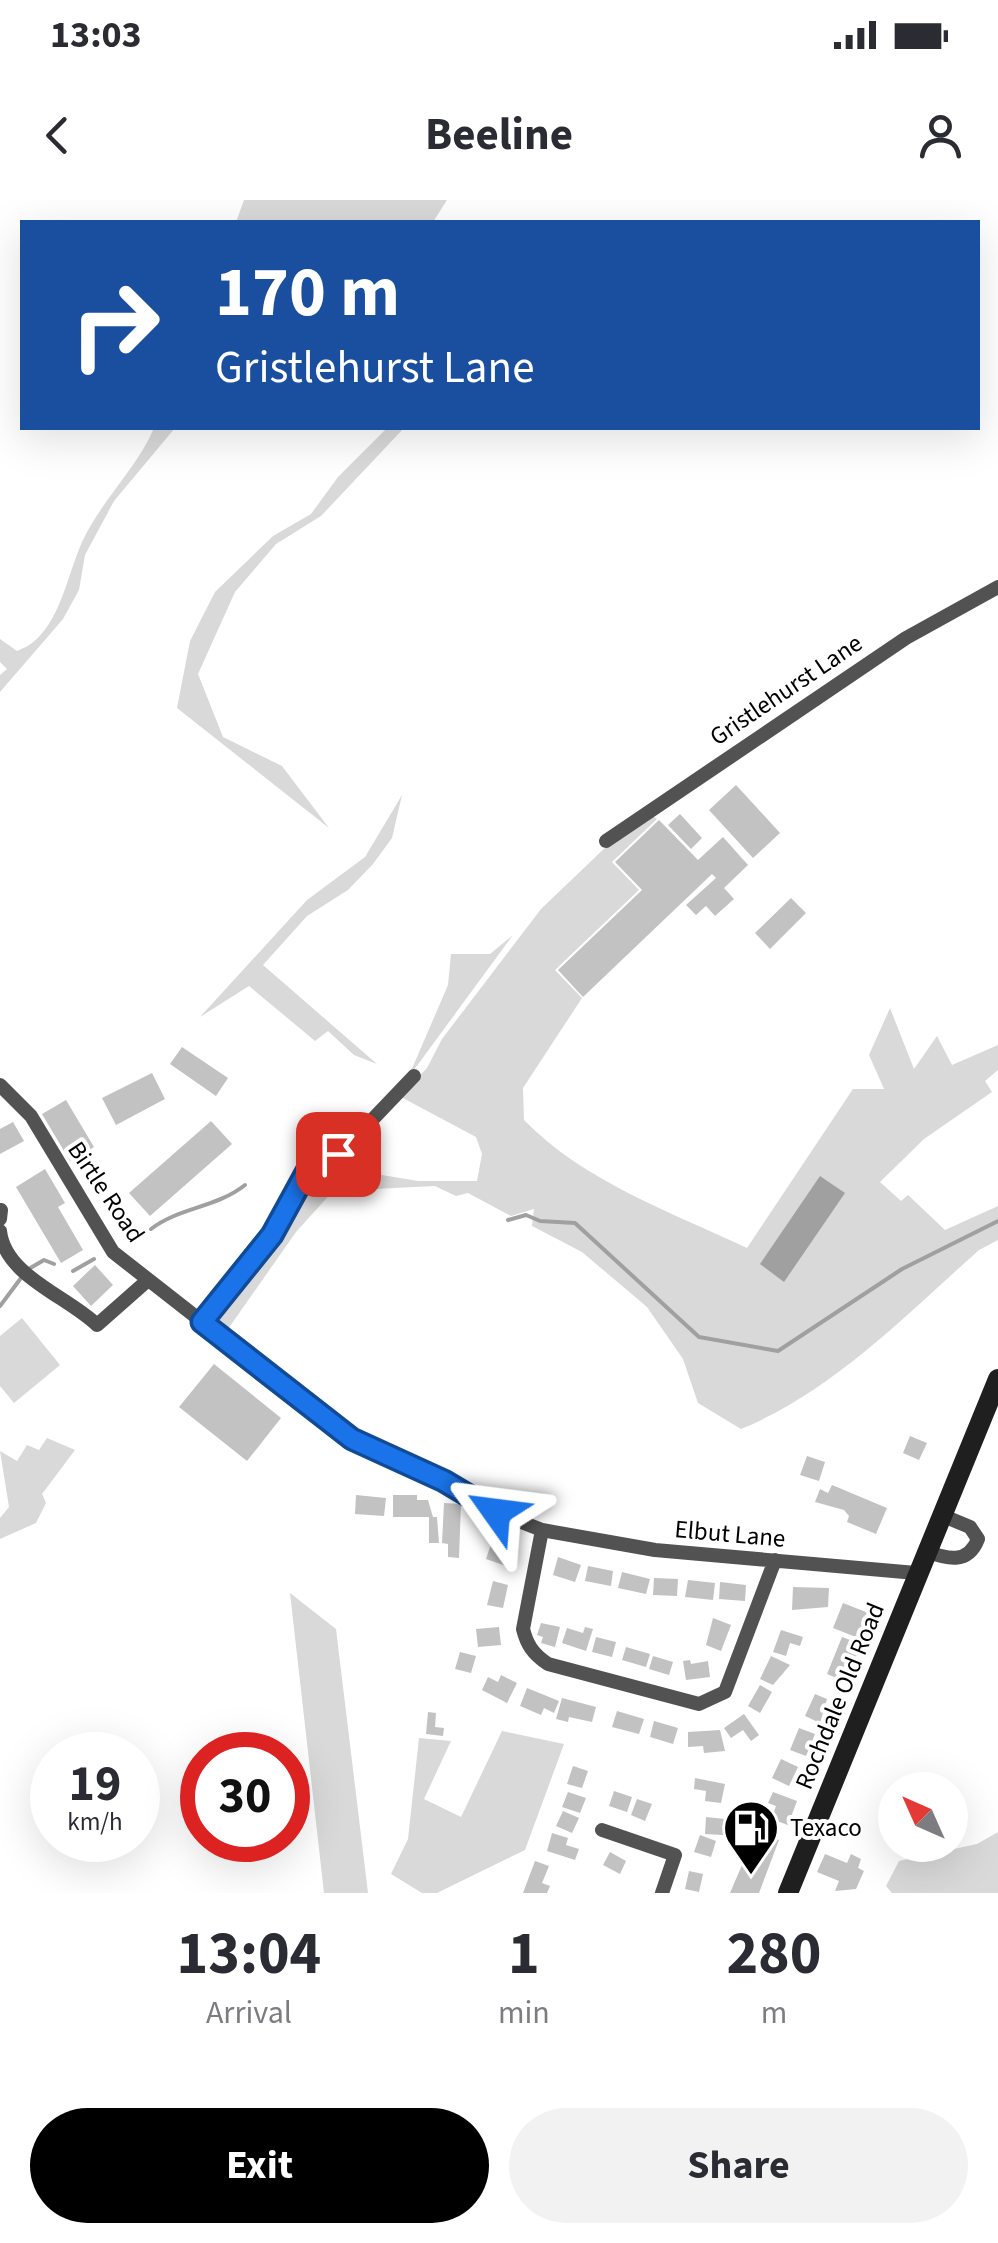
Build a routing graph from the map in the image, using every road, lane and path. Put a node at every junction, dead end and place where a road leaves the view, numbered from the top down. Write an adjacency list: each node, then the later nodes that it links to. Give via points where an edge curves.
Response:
1 (998, 588): 2 (street, Gristlehurst Lane, via 906,638)
2 (606, 841)
3 (414, 1076): 9 (street, via 329,1164 312,1162 272,1235)
4 (0, 1085): 8 (street, Birtle Road, via 31,1116 113,1252)
5 (0, 1210): 6 (street)
6 (0, 1220)
7 (0, 1231): 8 (street, via 18,1268 97,1324)
8 (148, 1280): 9 (street, Birtle Road)
9 (202, 1322): 12 (street, Birtle Road, via 352,1439)
10 (998, 1378): 11 (main road, Rochdale Old Road)
11 (942, 1515): 13 (main road, Rochdale Old Road); 13 (street, via 970,1527 976,1546 963,1558)
12 (542, 1530): 14 (street, Elbut Lane, via 654,1550); 14 (street, via 524,1628 537,1657 699,1704 724,1692)
13 (925, 1551): 15 (main road, Rochdale Old Road)
14 (776, 1560): 15 (street, Elbut Lane)
15 (916, 1573): 18 (main road, Rochdale Old Road)
16 (602, 1830): 17 (street, via 675,1854)
17 (662, 1893)
18 (788, 1893)

